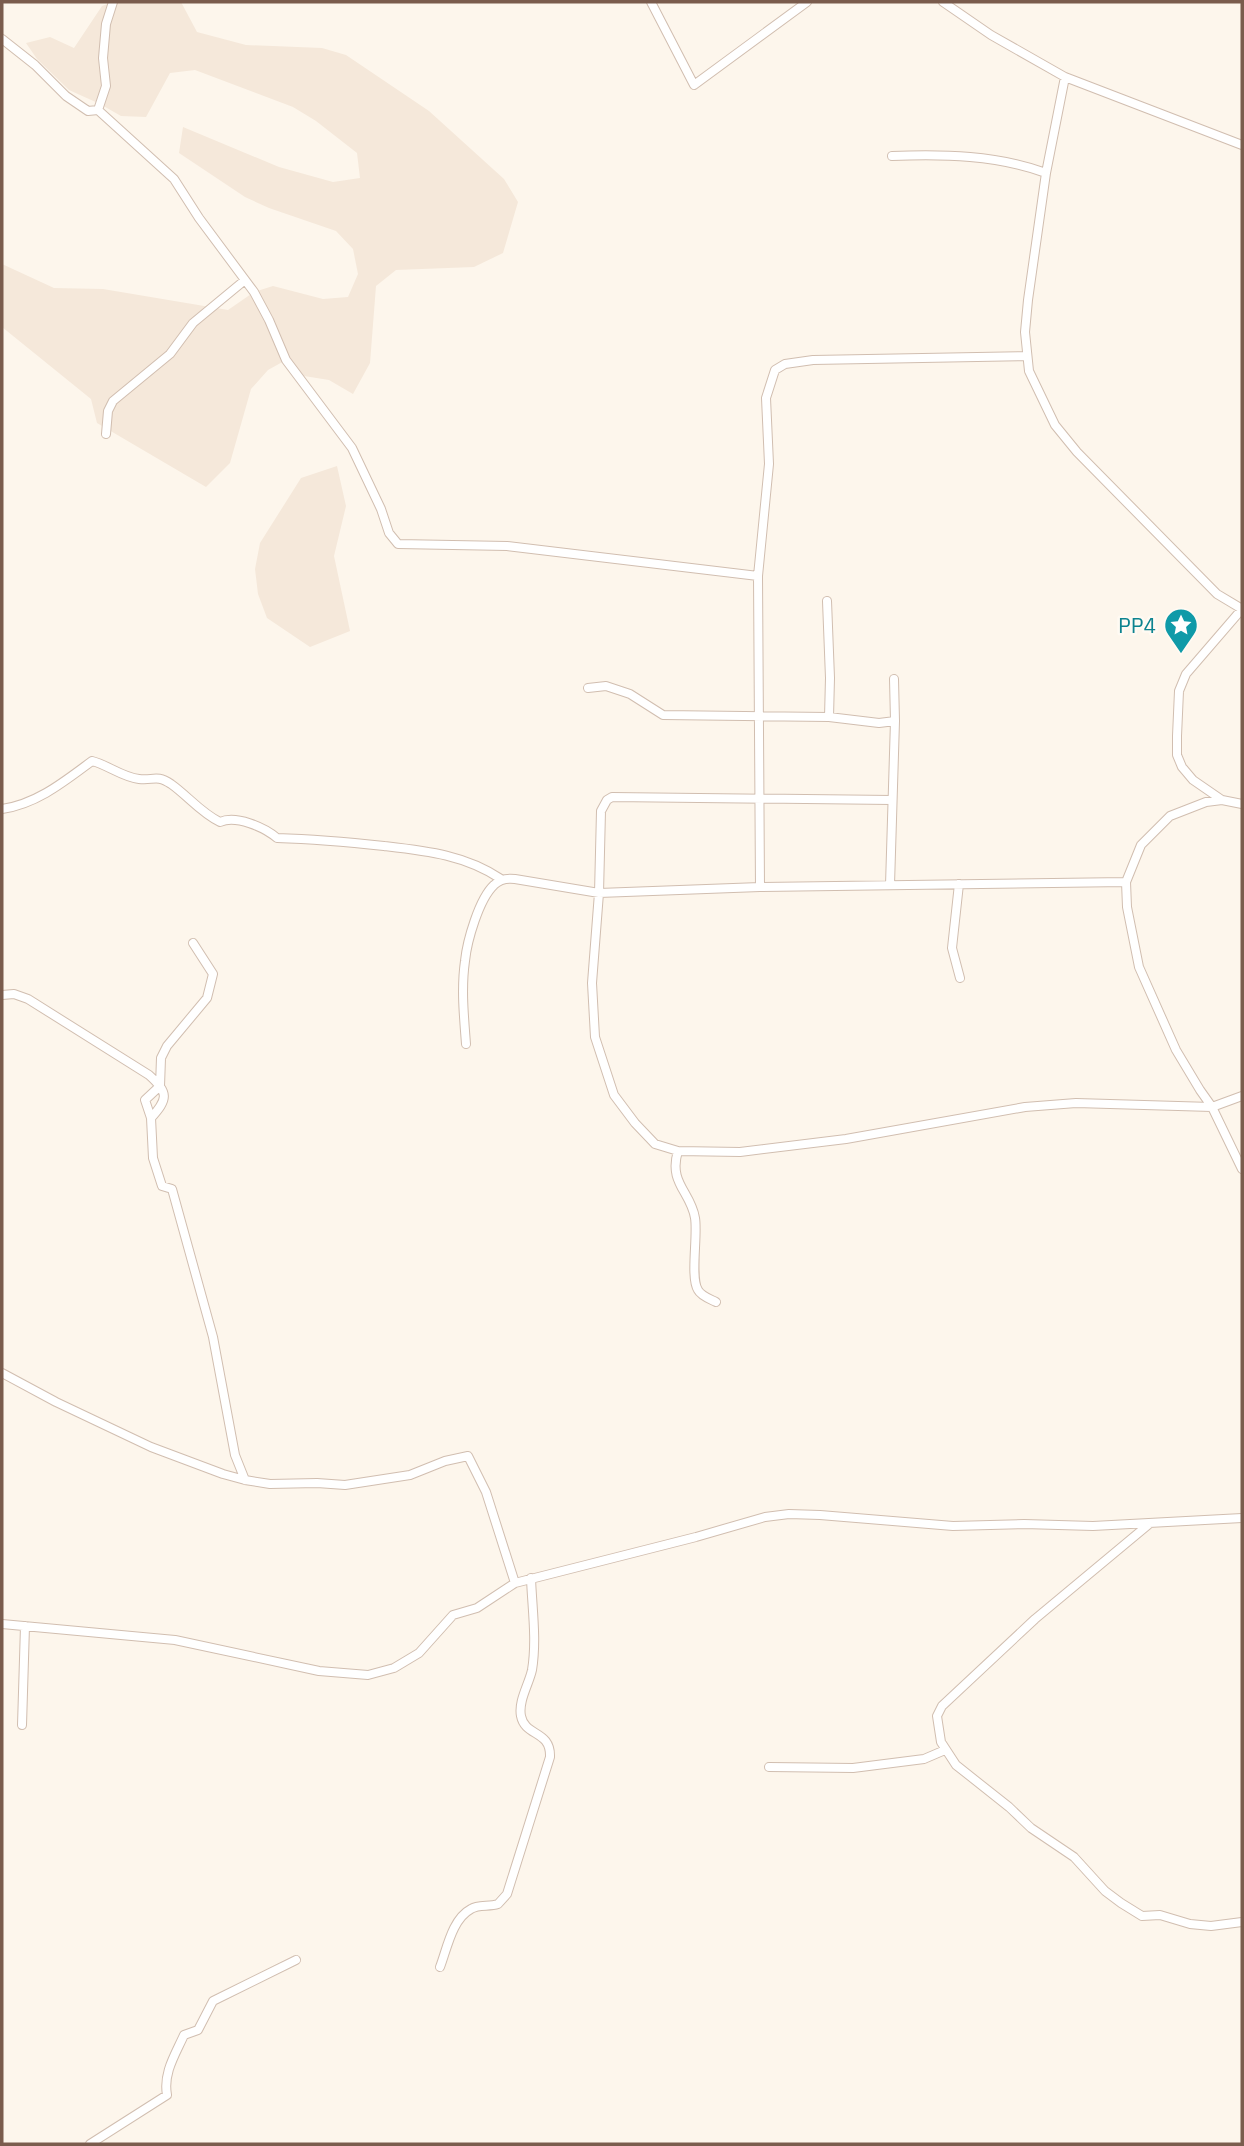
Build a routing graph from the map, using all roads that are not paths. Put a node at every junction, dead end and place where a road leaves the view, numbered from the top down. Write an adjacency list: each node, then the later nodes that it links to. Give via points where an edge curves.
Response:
1 (113, 2): 7 (street, via 103,58 106,86)
2 (651, 2): 3 (street, via 694,85)
3 (807, 2)
4 (943, 2): 6 (street)
5 (2, 39): 7 (street, via 66,96 88,111)
6 (1065, 77): 8 (street); 10 (street)
7 (98, 110): 11 (street, via 174,179)
8 (1242, 145)
9 (892, 156): 10 (street, via 937,154 1023,165)
10 (1046, 173): 12 (street, via 1027,310)
11 (245, 280): 13 (street, via 193,323 170,354 113,401); 14 (street, via 286,360 352,448 398,544 507,546)
12 (1026, 356): 14 (street, via 813,360 778,366 766,398 769,479); 23 (street, via 1055,425 1077,452 1217,594 1242,609 1186,674 1179,691 1177,755 1181,767)
13 (106, 434)
14 (758, 576): 18 (street)
15 (827, 601): 19 (street)
16 (894, 679): 20 (street)
17 (588, 688): 18 (street, via 606,686 630,694 663,715)
18 (759, 716): 19 (street); 21 (street)
19 (829, 717): 20 (street)
20 (895, 725): 22 (street)
21 (760, 799): 22 (street); 30 (street); 31 (street, via 612,797 601,811)
22 (892, 800): 29 (street)
23 (1222, 800): 24 (street); 27 (street, via 1183,810 1156,828 1141,845)
24 (1242, 804)
25 (2, 809): 26 (street, via 56,789 92,761 140,779 161,779 219,822 237,821 277,838 437,852 485,868)
26 (502, 880): 31 (street); 35 (street, via 493,886 477,914 465,960)
27 (1126, 883): 28 (street); 38 (street, via 1139,967 1177,1050)
28 (959, 884): 29 (street); 33 (street, via 952,948)
29 (890, 885): 30 (street)
30 (760, 887): 31 (street)
31 (599, 893): 40 (street, via 592,983 595,1037 603,1066 614,1095 635,1123 655,1144)
32 (193, 943): 36 (street, via 213,974 211,986 207,998 167,1046 161,1058)
33 (960, 978)
34 (2, 995): 36 (street, via 28,999)
35 (466, 1044)
36 (160, 1086): 39 (street, via 163,1105); 39 (street, via 145,1100)
37 (1242, 1096): 38 (street)
38 (1212, 1107): 40 (street, via 1076,1103 1025,1107 778,1148); 41 (street)
39 (150, 1118): 44 (street, via 153,1157 162,1186 172,1189 213,1337 235,1455)
40 (678, 1151): 42 (street, via 676,1174 695,1215 695,1284 702,1295)
41 (1242, 1169)
42 (716, 1302)
43 (2, 1373): 44 (street, via 151,1447)
44 (245, 1480): 48 (street, via 345,1485 410,1475 468,1456 486,1492)
45 (1242, 1518): 46 (street)
46 (1148, 1525): 47 (street, via 953,1526 789,1514 742,1522); 52 (street, via 1035,1619 942,1706 937,1723)
47 (531, 1578): 48 (street); 56 (street, via 533,1659 520,1714 525,1725 546,1740 550,1757 507,1894 498,1904 474,1907 461,1918)
48 (514, 1583): 50 (street, via 477,1608 453,1615 419,1653 382,1673 368,1675 319,1671 175,1640)
49 (2, 1624): 50 (street)
50 (25, 1626): 51 (street)
51 (22, 1725)
52 (945, 1750): 53 (street, via 924,1759 853,1768); 54 (street, via 956,1765 1031,1828 1074,1857 1111,1896 1142,1916 1210,1926)
53 (769, 1768)
54 (1242, 1922)
55 (296, 1960): 57 (street, via 213,2001 198,2030 184,2035 164,2082 167,2095)
56 (440, 1967)
57 (90, 2144)

